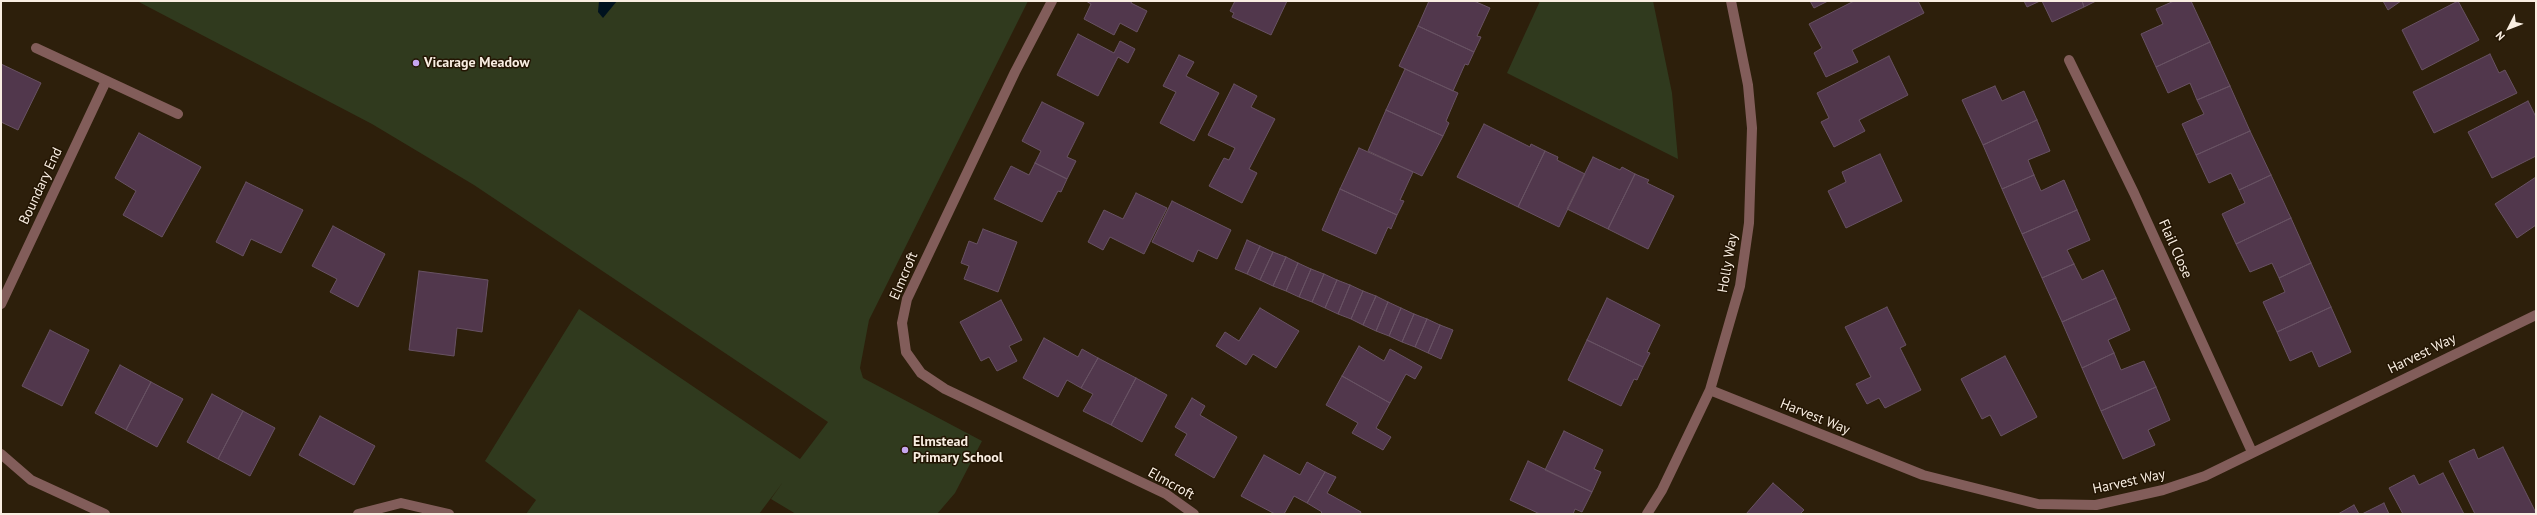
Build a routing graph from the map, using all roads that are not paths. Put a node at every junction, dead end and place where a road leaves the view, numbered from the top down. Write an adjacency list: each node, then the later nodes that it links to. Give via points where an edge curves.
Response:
1 (1052, 1): 16 (street, Elmcroft, via 1015,72 907,299 902,323 906,352 921,373 945,389 1166,494)
2 (1731, 1): 9 (street, Holly Way, via 1748,85 1752,128 1749,223 1740,286)
3 (36, 48): 5 (street)
4 (2069, 60): 10 (street, Flail Close, via 2134,193)
5 (106, 81): 6 (street); 7 (street, Boundary End)
6 (178, 114)
7 (1, 304)
8 (2536, 315): 10 (street, Harvest Way)
9 (1710, 390): 12 (street, Harvest Way, via 1923,475 2038,504); 17 (street, Holly Way, via 1662,490)
10 (2252, 452): 12 (street, Harvest Way, via 2205,476 2163,490)
11 (1, 454): 13 (street, via 31,480)
12 (2079, 510)
13 (105, 514)
14 (358, 514): 15 (street, via 401,503)
15 (448, 514)
16 (1194, 514)
17 (1647, 514)

